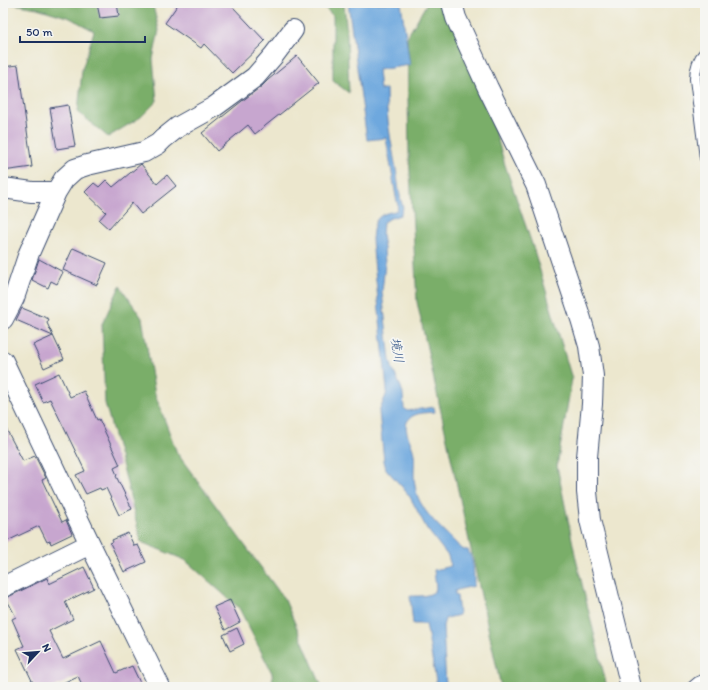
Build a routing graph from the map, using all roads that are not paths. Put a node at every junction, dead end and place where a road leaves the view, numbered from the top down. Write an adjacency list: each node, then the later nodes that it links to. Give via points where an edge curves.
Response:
1 (452, 3): 13 (street, via 456,18 488,88 536,184 581,319 593,376 586,457 590,520)
2 (293, 30): 6 (street, via 255,77 214,107 178,126 158,144 144,152 75,169 64,179)
3 (705, 52): 4 (lane, via 695,71)
4 (705, 158)
5 (3, 188): 6 (street)
6 (56, 192): 7 (street)
7 (3, 320)
8 (3, 361): 9 (street)
9 (90, 544): 10 (street); 12 (street)
10 (3, 587)
11 (705, 679): 14 (lane)
12 (160, 687)
13 (631, 687)
14 (692, 687)

